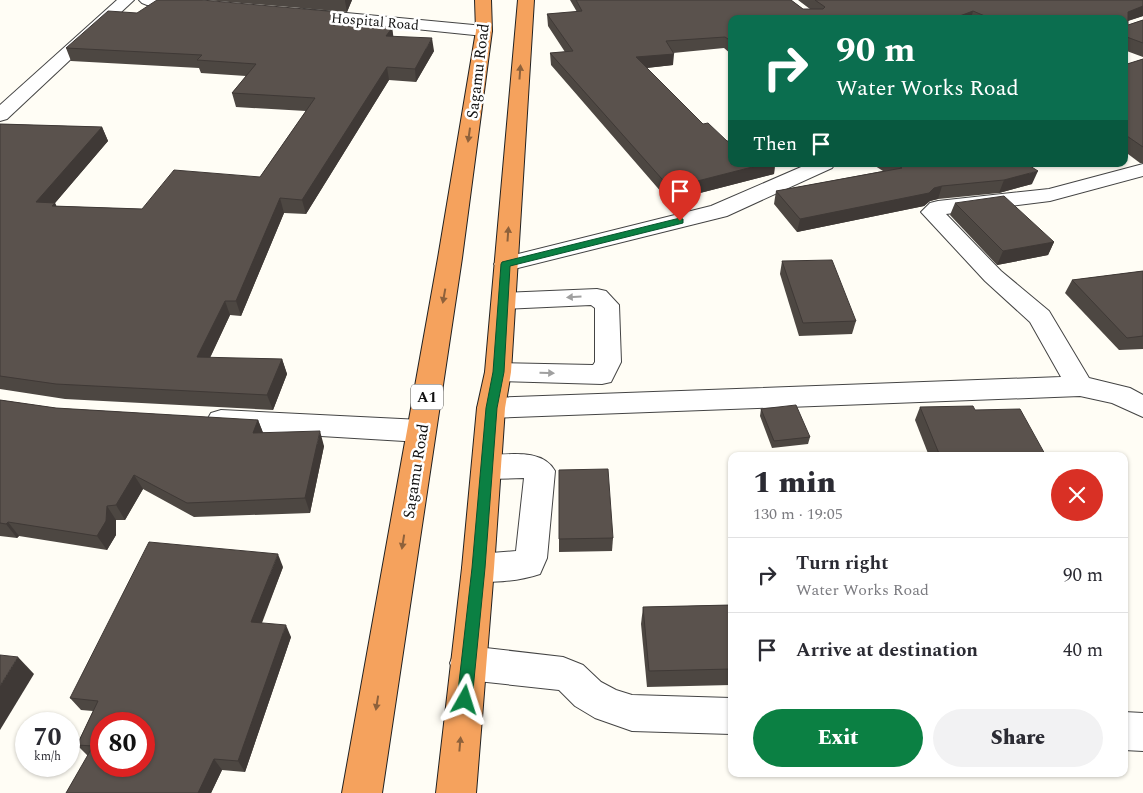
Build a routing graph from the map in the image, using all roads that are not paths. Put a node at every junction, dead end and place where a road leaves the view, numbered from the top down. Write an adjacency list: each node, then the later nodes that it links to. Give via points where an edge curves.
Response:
1 (126, 0): 8 (street)
2 (147, 0): 5 (street)
3 (483, 0): 7 (highway, Sagamu Road / A1)
4 (526, 0): 11 (highway, one-way to 4)
5 (207, 5)
6 (286, 13): 7 (street, Hospital Road)
7 (484, 31): 18 (highway, Sagamu Road / A1, one-way to 18)
8 (0, 115)
9 (818, 167): 11 (street, via 719,211)
10 (1143, 170): 14 (street, via 1050,194 938,208 932,212 993,276 1040,317)
11 (506, 264): 12 (highway)
12 (504, 301): 13 (highway); 13 (street, one-way to 12, via 602,375 608,362 607,305 597,297)
13 (498, 372): 16 (highway)
14 (1080, 386): 15 (street, via 1120,395); 16 (street)
15 (1143, 407)
16 (491, 408): 19 (highway)
17 (194, 418): 18 (street)
18 (421, 431): 25 (highway, Sagamu Road / A1, one-way to 25)
19 (486, 467): 20 (highway); 20 (street, via 531,466 540,471 533,545 528,564)
20 (478, 568): 21 (highway)
21 (468, 663): 22 (street, via 563,674 588,694 632,713); 26 (highway, one-way to 21)
22 (728, 716)
23 (1128, 731): 24 (street)
24 (1143, 732)
25 (362, 793)
26 (456, 793)

